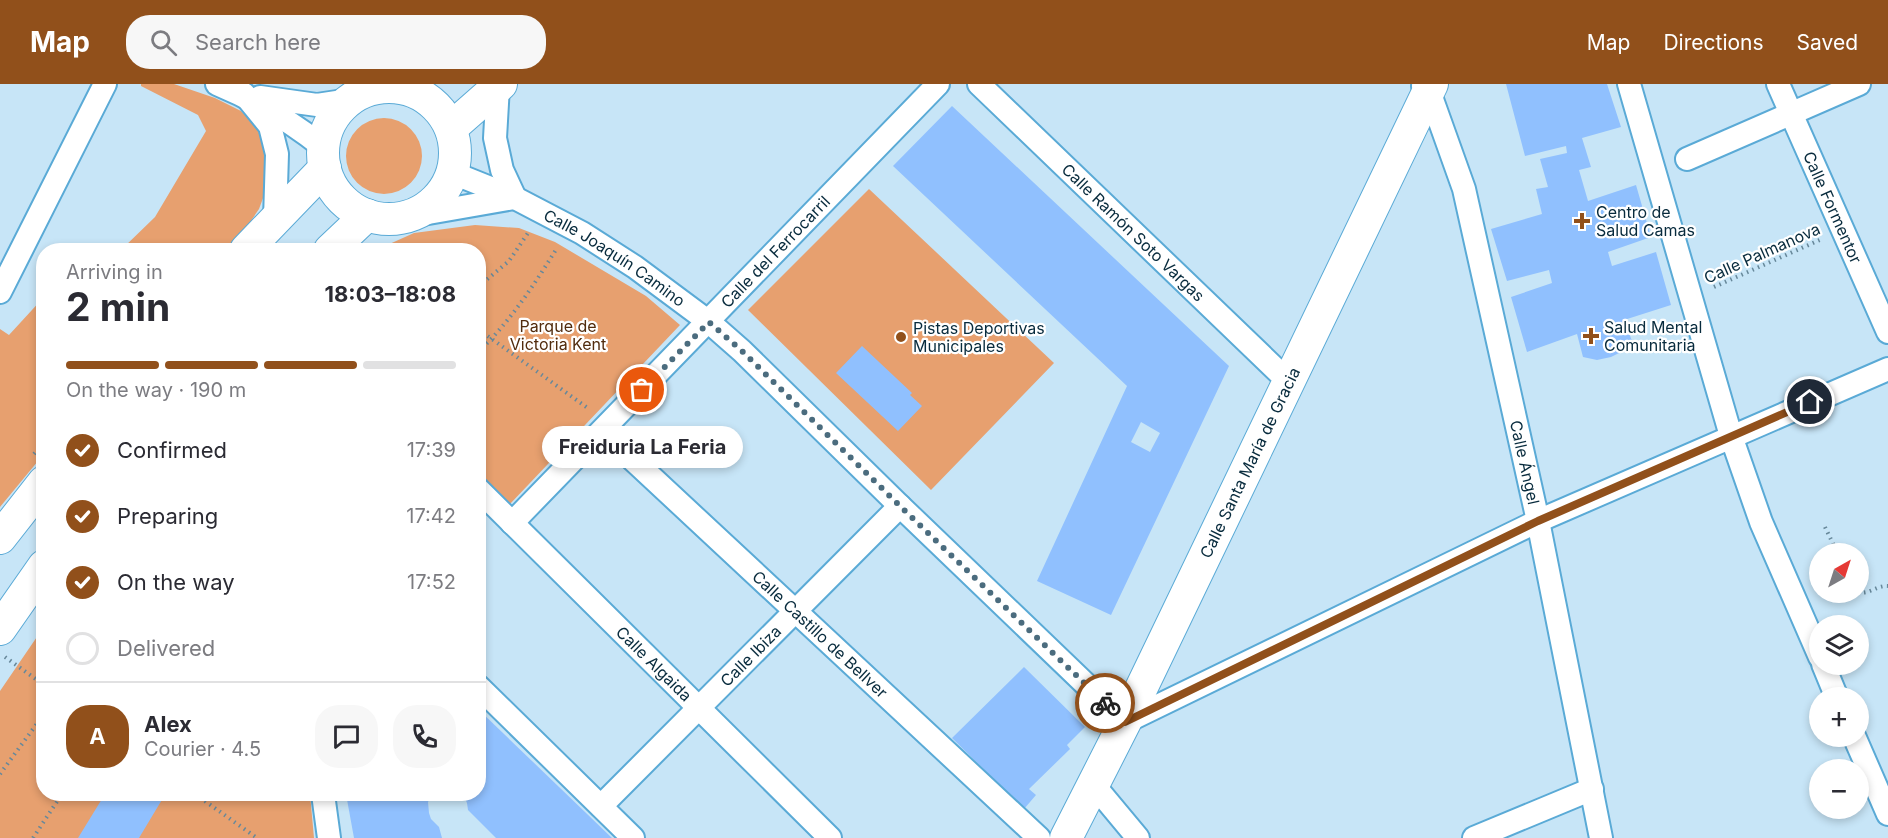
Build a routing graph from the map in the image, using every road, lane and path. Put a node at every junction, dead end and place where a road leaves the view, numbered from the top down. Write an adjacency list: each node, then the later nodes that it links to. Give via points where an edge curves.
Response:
1 (105, 84): 28 (street)
2 (217, 84): 11 (street)
3 (938, 84): 30 (street, Calle del Ferrocarril)
4 (979, 84): 36 (street, Calle Ramón Soto Vargas)
5 (1629, 84): 29 (street)
6 (1778, 84): 13 (street, Calle Formentor)
7 (1859, 84): 13 (street)
8 (500, 85): 14 (street); 18 (street, via 495,138 502,170)
9 (1427, 86): 36 (street, Calle Santa María de Gracia); 42 (street, Calle Ángel, via 1464,189)
10 (415, 87): 12 (street, via 379,88); 14 (street, via 435,105)
11 (244, 94): 12 (street, via 317,105); 15 (street, via 288,120); 22 (street, via 270,126 278,153)
12 (350, 100): 15 (street, via 332,120)
13 (1791, 114): 16 (street); 24 (street, Calle Formentor)
14 (451, 128): 17 (street, via 455,150)
15 (324, 157): 20 (street, via 330,183 340,197); 22 (street)
16 (1687, 159)
17 (453, 173): 18 (street, Calle Joaquín Camino); 21 (street, via 437,199)
18 (515, 198): 19 (street, Calle Joaquín Camino); 21 (street)
19 (540, 211): 23 (street, Calle Joaquín Camino); 27 (path, via 509,261)
20 (367, 215): 21 (street, via 381,219); 26 (street)
21 (411, 216)
22 (275, 219): 25 (street)
23 (569, 226): 30 (street, Calle Joaquín Camino, via 635,267); 33 (path, via 536,282)
24 (1843, 230): 29 (path, Calle Palmanova); 31 (street, Calle Formentor)
25 (253, 243)
26 (337, 243)
27 (486, 280)
28 (0, 292)
29 (1691, 297): 38 (street)
30 (709, 322): 37 (street, Calle del Ferrocarril); 41 (street, Calle Joaquín Camino)
31 (1888, 332)
32 (486, 335): 33 (path)
33 (492, 339): 34 (path); 37 (path)
34 (486, 345)
35 (1888, 369): 38 (street)
36 (1288, 381): 57 (street, Calle Santa María de Gracia)
37 (606, 427): 43 (street, Calle del Ferrocarril); 50 (street, Calle Castillo de Bellver)
38 (1731, 436): 42 (street); 52 (street, via 1761,522)
39 (36, 492): 45 (street)
40 (486, 497): 43 (street, Calle Algaida)
41 (900, 506): 50 (street, Calle Ibiza); 57 (street, Calle Joaquín Camino)
42 (1538, 521): 57 (street); 62 (street, Calle Ángel)
43 (512, 524): 56 (street, Calle Algaida)
44 (1825, 527): 46 (path)
45 (0, 538)
46 (1833, 543)
47 (36, 577): 51 (street)
48 (1888, 586): 49 (path)
49 (1869, 590)
50 (795, 611): 56 (street, Calle Ibiza); 73 (street, Calle Castillo de Bellver)
51 (0, 628)
52 (1809, 632)
53 (0, 654): 54 (path)
54 (36, 679)
55 (486, 694): 66 (street)
56 (700, 709): 66 (street, Calle Ibiza); 72 (street, Calle Algaida)
57 (1125, 722): 61 (street, Calle Santa María de Gracia)
58 (36, 725): 60 (path)
59 (1859, 747): 67 (street)
60 (0, 774)
61 (1093, 784): 74 (street, Calle Santa María de Gracia); 75 (street)
62 (1592, 789): 76 (street); 77 (street, Calle Ángel)
63 (57, 801): 68 (path)
64 (205, 801): 69 (path)
65 (324, 801): 70 (street)
66 (601, 806): 71 (street)
67 (1888, 814)
68 (33, 838)
69 (257, 838)
70 (329, 838)
71 (633, 838)
72 (830, 838)
73 (1039, 838)
74 (1066, 838)
75 (1138, 838)
76 (1474, 838)
77 (1601, 838)

